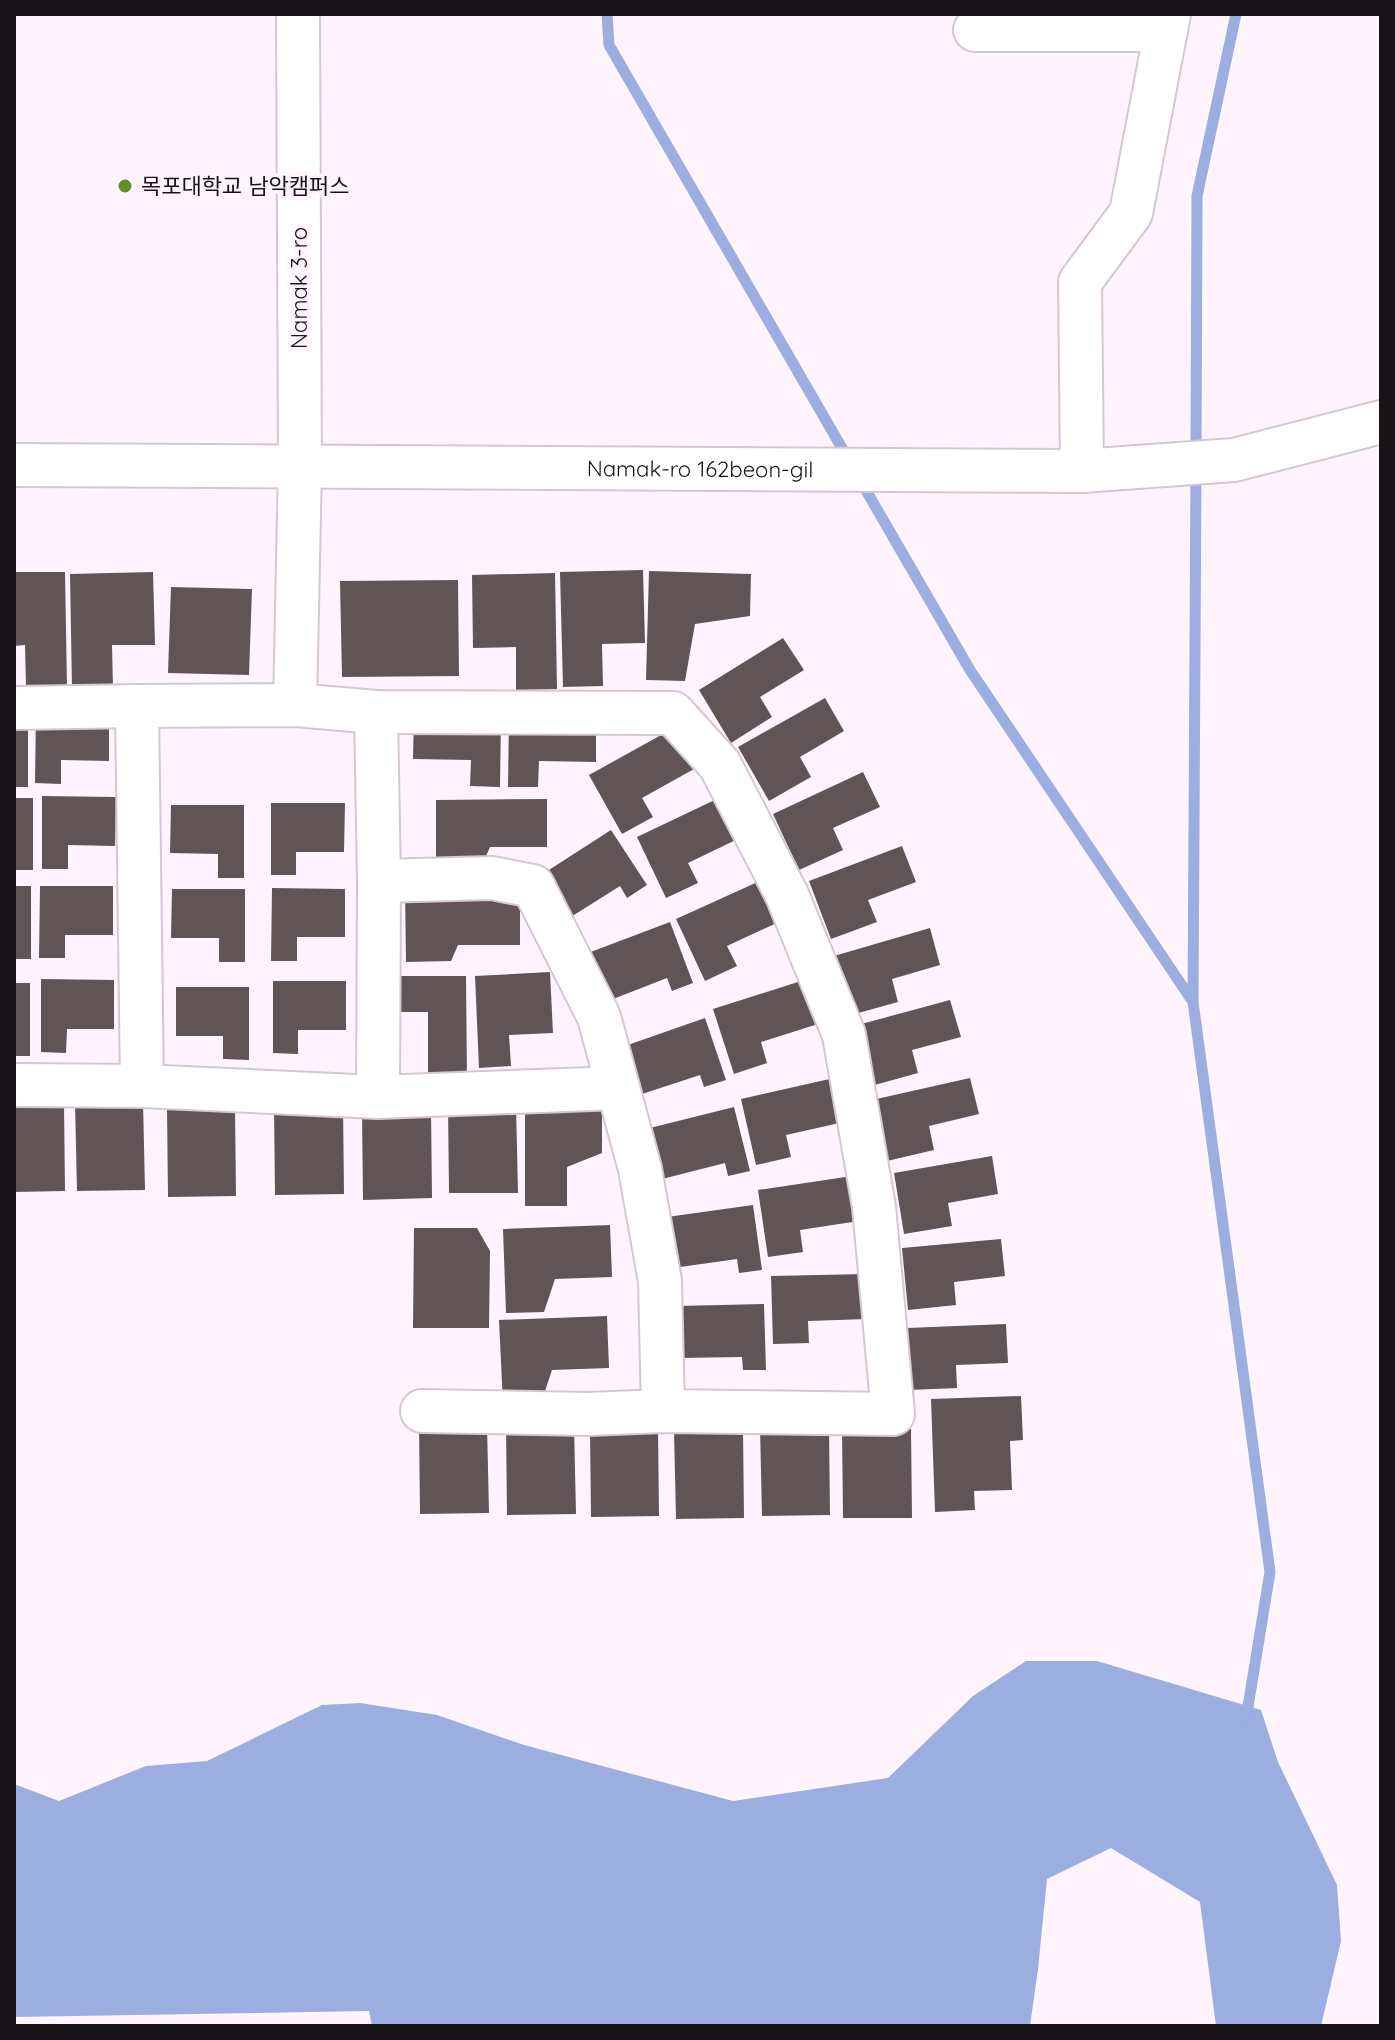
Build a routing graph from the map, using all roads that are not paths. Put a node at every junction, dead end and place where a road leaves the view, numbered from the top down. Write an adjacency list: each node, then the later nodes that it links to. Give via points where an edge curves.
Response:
1 (298, 14): 6 (street, Namak 3-ro)
2 (1168, 22): 3 (street); 7 (street, via 1131,213 1080,282)
3 (975, 30)
4 (1381, 422): 7 (street, Namak-ro 162beon-gil, via 1234,460)
5 (14, 465): 6 (street, Namak-ro 162beon-gil)
6 (300, 466): 7 (street, Namak-ro 162beon-gil); 8 (street, Namak 3-ro)
7 (1095, 470)
8 (295, 705): 9 (street); 11 (street)
9 (137, 706): 10 (street); 14 (street)
10 (14, 708)
11 (376, 712): 12 (street); 18 (street, via 673,713 720,765 787,895 844,1035 874,1207 893,1414)
12 (379, 881): 15 (street, via 492,878 533,886 599,1017); 16 (street)
13 (14, 1085): 14 (street)
14 (142, 1086): 16 (street)
15 (618, 1088): 16 (street); 18 (street, via 640,1169 660,1281)
16 (378, 1097)
17 (422, 1411): 18 (street)
18 (663, 1411)

